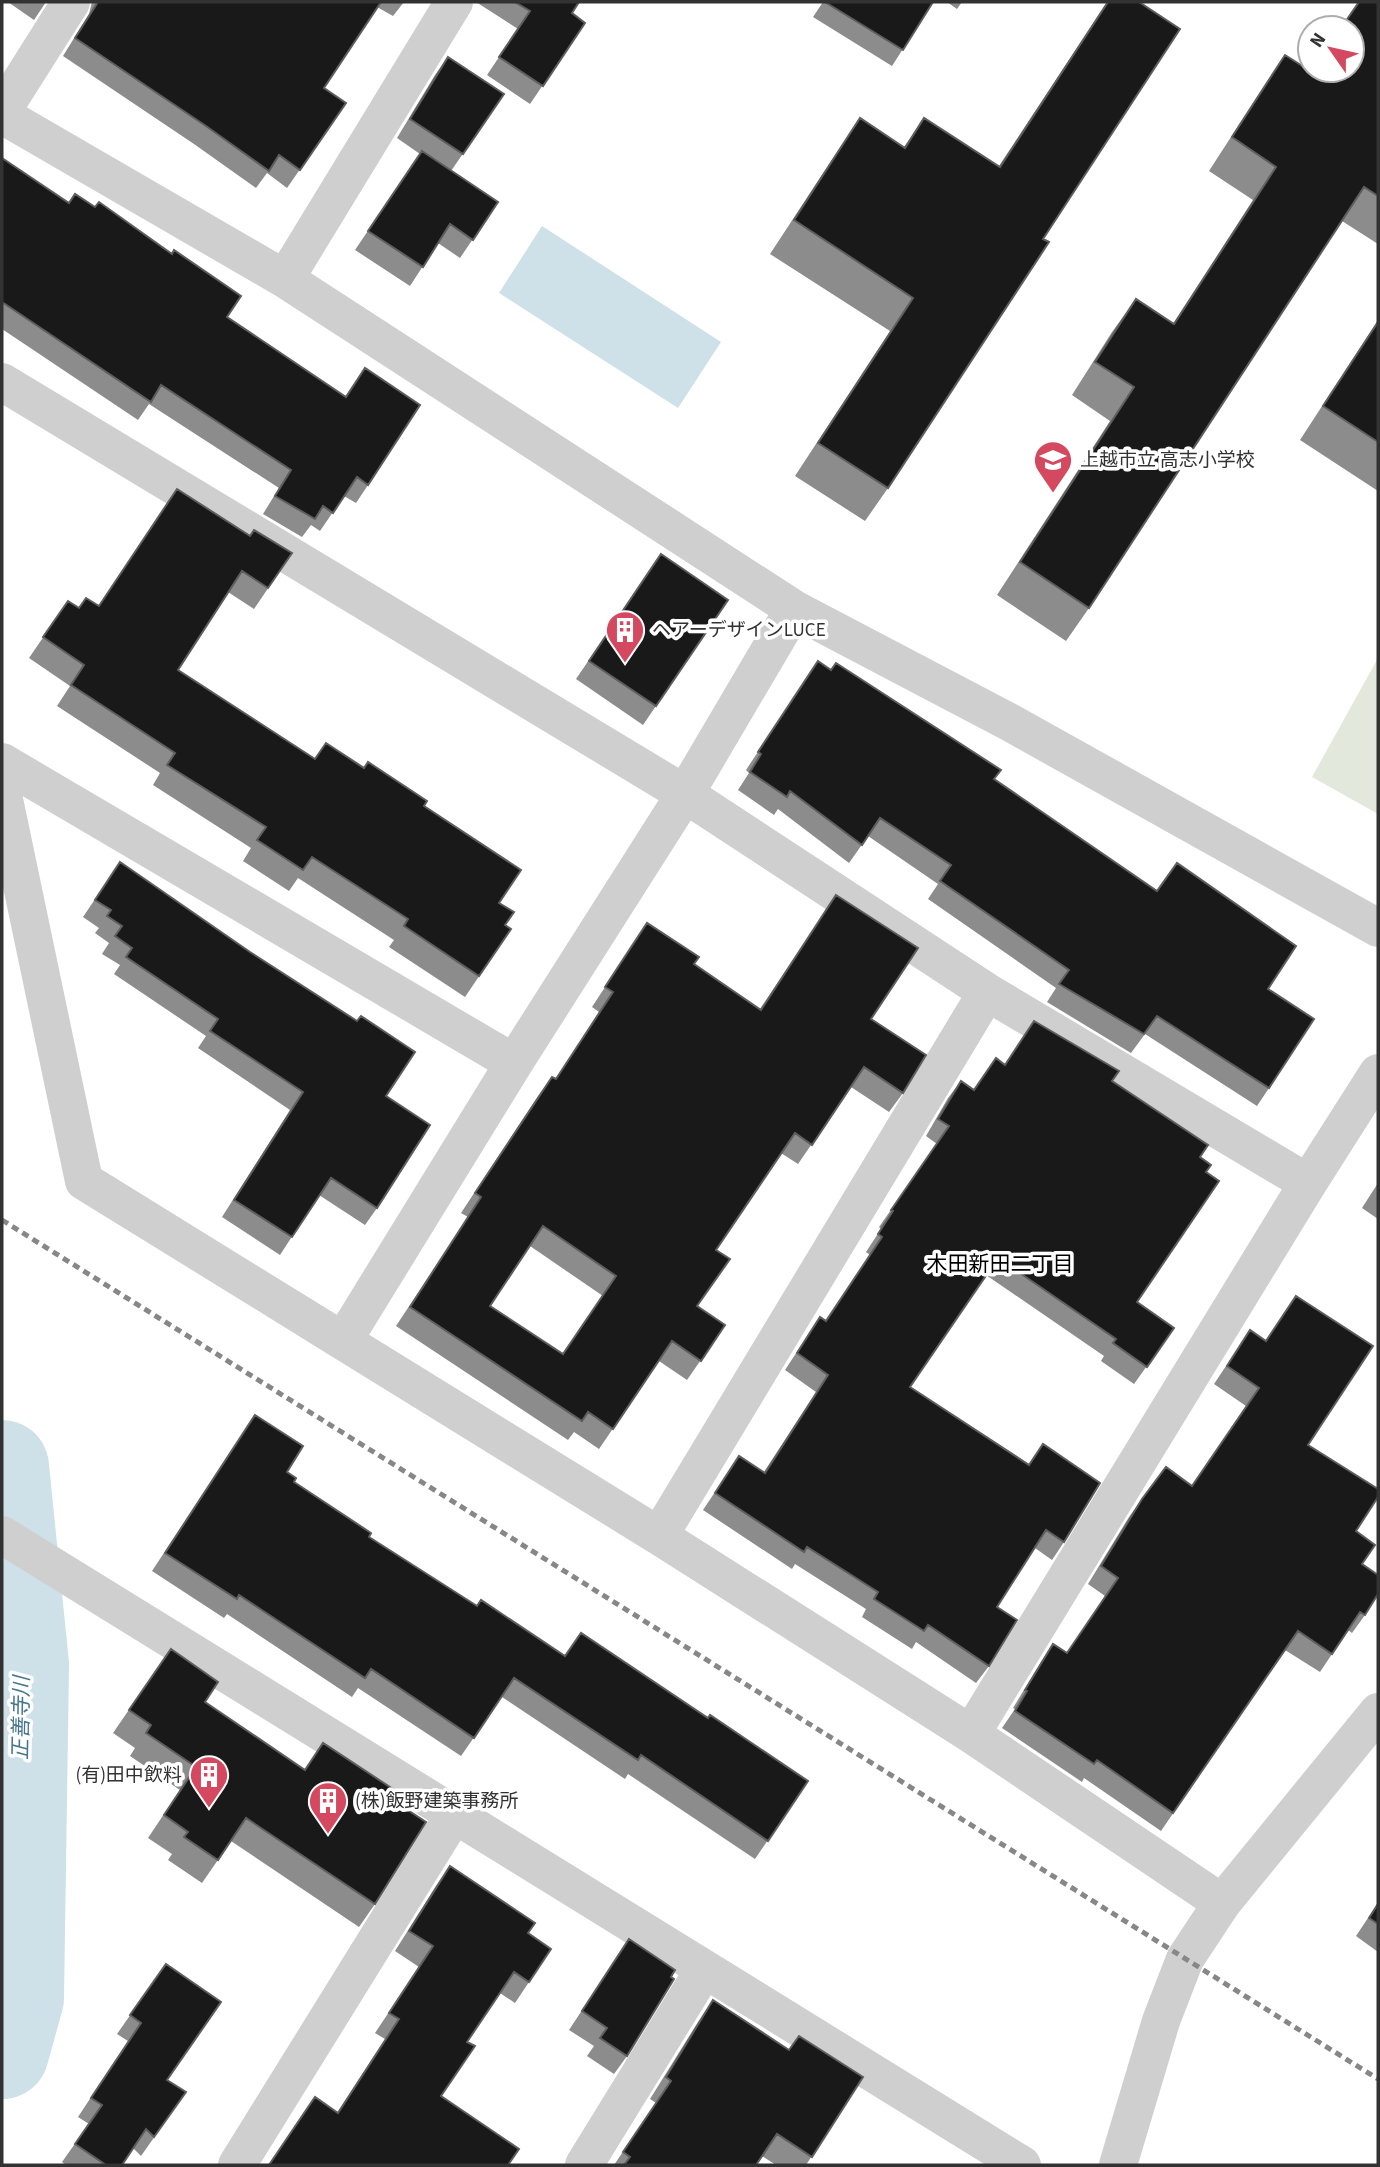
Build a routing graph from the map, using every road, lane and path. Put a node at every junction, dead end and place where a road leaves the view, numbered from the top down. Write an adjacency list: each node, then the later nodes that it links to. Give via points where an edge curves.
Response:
1 (71, 2): 3 (street)
2 (454, 2): 4 (street)
3 (2, 113): 4 (street)
4 (285, 279): 6 (street)
5 (2, 382): 9 (street)
6 (794, 609): 9 (street); 10 (street, via 1011,723)
7 (2, 762): 12 (street)
8 (2, 790): 15 (street, via 84,1181)
9 (685, 794): 11 (street); 12 (street)
10 (1378, 928)
11 (987, 992): 14 (street); 17 (street)
12 (514, 1063): 15 (street)
13 (1378, 1073): 14 (street)
14 (1308, 1183): 19 (street)
15 (343, 1341): 17 (street)
16 (2, 1535): 20 (street)
17 (659, 1536): 19 (street)
18 (1378, 1712): 21 (street)
19 (971, 1734): 21 (street)
20 (454, 1815): 22 (street); 23 (street)
21 (1223, 1903): 26 (street, via 1185,1959 1161,2021)
22 (705, 1970): 24 (street); 25 (street)
23 (237, 2165)
24 (584, 2165)
25 (1022, 2165)
26 (1118, 2165)

